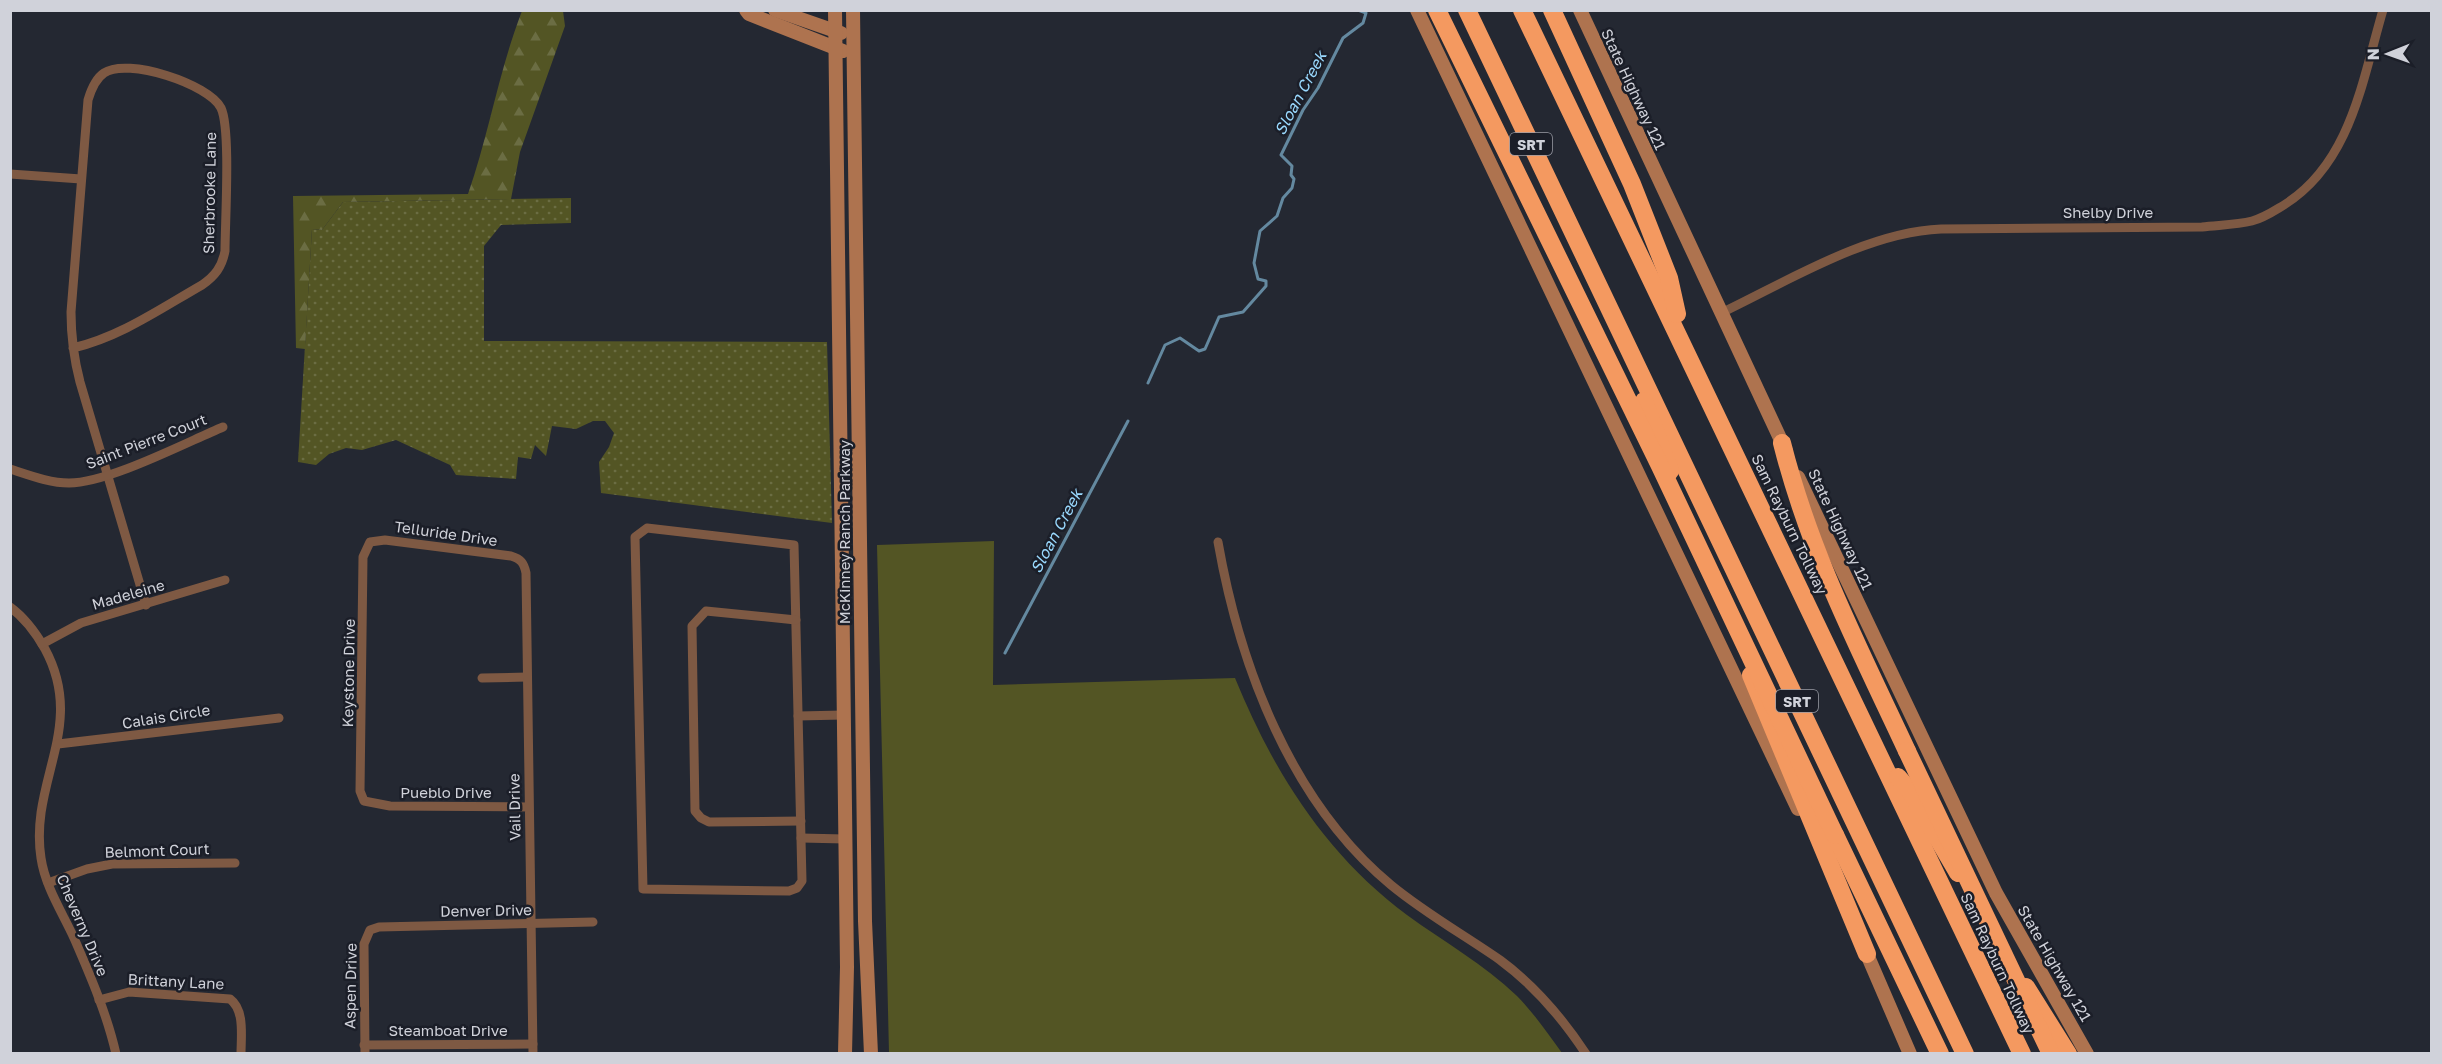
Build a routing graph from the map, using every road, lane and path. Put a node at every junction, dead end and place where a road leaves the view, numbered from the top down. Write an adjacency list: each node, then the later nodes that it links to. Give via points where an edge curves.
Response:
1 (746, 10): 16 (main road)
2 (775, 10): 13 (main road)
3 (835, 10): 13 (main road, McKinney Ranch Parkway)
4 (853, 10): 14 (main road, McKinney Ranch Parkway)
5 (1417, 10): 54 (main road)
6 (1437, 10): 64 (highway, bridge)
7 (1467, 10): 22 (highway, SRT)
8 (1522, 10): 21 (highway, Sam Rayburn Tollway)
9 (1552, 10): 15 (highway)
10 (1557, 10): 15 (highway)
11 (1580, 10): 20 (main road, State Highway 121)
12 (2383, 10): 20 (street, Shelby Drive, via 2349,125 2334,156 2304,191 2265,216 2202,226 1909,231 1869,243)
13 (835, 31): 14 (main road); 16 (main road, McKinney Ranch Parkway)
14 (853, 38): 17 (main road, McKinney Ranch Parkway)
15 (1567, 41): 21 (highway, via 1632,184 1669,278)
16 (835, 48): 17 (main road); 38 (main road, McKinney Ranch Parkway)
17 (854, 55): 47 (main road, McKinney Ranch Parkway)
18 (10, 174): 19 (street)
19 (81, 179): 23 (street, Sherbrooke Lane, via 71,312); 23 (street, Sherbrooke Lane, via 88,100 103,73 118,67 141,68 200,90 220,106 225,127 225,251 221,266 202,285 128,328)
20 (1721, 313): 25 (main road, State Highway 121)
21 (1683, 342): 42 (highway, Sam Rayburn Tollway)
22 (1630, 347): 54 (highway, via 1646,409); 65 (highway, SRT)
23 (73, 348): 27 (street, Sherbrooke Lane)
24 (223, 427): 27 (street, Saint Pierre Court)
25 (1782, 443): 67 (highway, bridge, via 1824,573); 69 (main road, State Highway 121, via 1996,893)
26 (10, 469): 27 (street, Saint Pierre Court, via 61,483)
27 (106, 475): 32 (street, Sherbrooke Lane)
28 (1218, 542): 62 (street, via 1239,634 1259,692 1282,743 1327,815 1392,886 1516,973 1553,1010)
29 (367, 544): 30 (street, Telluride Drive, via 385,540 511,556); 43 (street, Keystone Drive, via 363,557 360,676 360,790)
30 (522, 561): 36 (street, Vail Drive, via 526,573)
31 (225, 580): 32 (street, Madeleine)
32 (146, 605): 35 (street, Madeleine, via 81,623)
33 (10, 607): 35 (street, Cheverny Drive)
34 (796, 621): 39 (street); 45 (street, via 706,611 692,626 695,811 709,822); 46 (street, via 794,545 647,528 635,537 644,889 789,891 802,881)
35 (42, 644): 41 (street, Cheverny Drive, via 61,693)
36 (528, 677): 37 (street); 44 (street, Vail Drive)
37 (482, 678)
38 (843, 715): 39 (street); 48 (main road, McKinney Ranch Parkway)
39 (798, 716): 45 (street)
40 (279, 718): 41 (street, Calais Circle)
41 (58, 744): 50 (street, Cheverny Drive, via 39,821 41,860)
42 (1880, 755): 66 (highway, Sam Rayburn Tollway); 68 (highway, via 1910,791)
43 (364, 801): 44 (street, Pueblo Drive, via 390,806)
44 (529, 807): 52 (street, Vail Drive)
45 (801, 821): 46 (street)
46 (801, 838): 48 (street)
47 (864, 838): 48 (main road); 61 (main road, McKinney Ranch Parkway)
48 (845, 839): 60 (main road, McKinney Ranch Parkway)
49 (235, 863): 50 (street, Belmont Court, via 111,864)
50 (48, 883): 55 (street, Cheverny Drive)
51 (593, 922): 52 (street, Denver Drive)
52 (531, 924): 53 (street, Denver Drive); 57 (street, Vail Drive)
53 (379, 927): 56 (street, Aspen Drive, via 370,930 364,944)
54 (1866, 954): 63 (main road)
55 (99, 1000): 58 (street, Cheverny Drive); 59 (street, Brittany Lane, via 129,992 230,999 236,1003 240,1018)
56 (364, 1049): 57 (street, Steamboat Drive)
57 (533, 1049)
58 (116, 1053)
59 (241, 1053)
60 (845, 1053)
61 (871, 1053)
62 (1586, 1053)
63 (1910, 1053)
64 (1940, 1053)
65 (1965, 1053)
66 (2022, 1053)
67 (2051, 1053)
68 (2068, 1053)
69 (2087, 1053)

